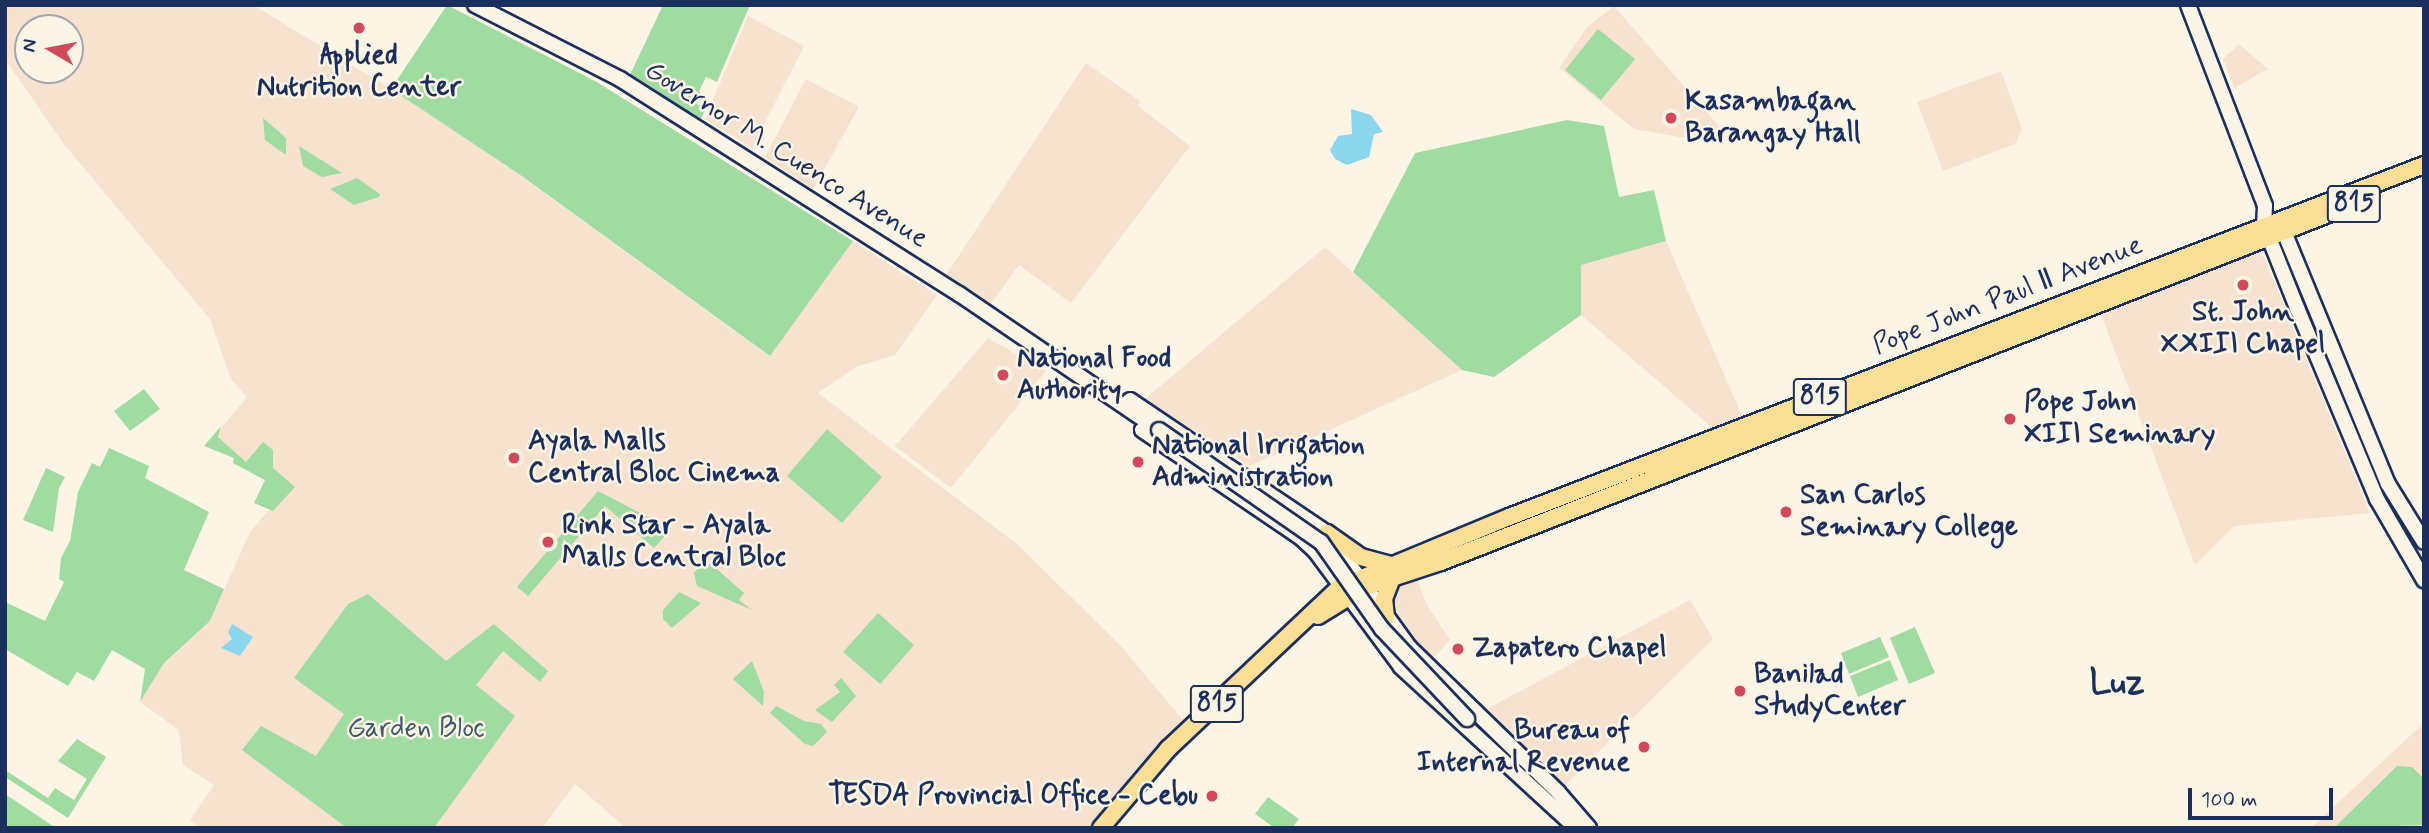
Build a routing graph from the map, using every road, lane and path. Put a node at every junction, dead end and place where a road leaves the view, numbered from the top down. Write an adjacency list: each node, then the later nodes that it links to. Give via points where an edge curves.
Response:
1 (475, 5): 6 (main road, Governor M. Cuenco Avenue, via 620,79)
2 (2188, 5): 5 (main road)
3 (2424, 165): 5 (main road, Pope John Paul Ⅱ Avenue / 815)
4 (2424, 177): 5 (main road, Pope John Paul Ⅱ Avenue / 815)
5 (2274, 228): 8 (main road, via 2388,484); 10 (main road, Pope John Paul Ⅱ Avenue / 815); 11 (main road, via 2376,499)
6 (1062, 363): 7 (main road, Governor M. Cuenco Avenue, via 1165,420); 9 (main road, Governor M. Cuenco Avenue, via 1068,376); 18 (main road, Governor M. Cuenco Avenue, bridge, via 1321,542 1382,629 1467,719)
7 (1327, 533): 9 (main road, via 1322,544); 10 (main road); 12 (main road, Governor M. Cuenco Avenue)
8 (2424, 542)
9 (1310, 546): 13 (main road, Governor M. Cuenco Avenue)
10 (1391, 571): 12 (main road, Pope John Paul Ⅱ Avenue / 815); 14 (main road, via 1384,599)
11 (2424, 580)
12 (1362, 582): 13 (main road, Pope John Paul Ⅱ Avenue / 815); 14 (main road, Governor M. Cuenco Avenue)
13 (1344, 592): 15 (main road, Governor M. Cuenco Avenue); 16 (main road, 815, via 1168,749)
14 (1388, 621): 15 (main road, via 1379,628); 19 (main road, Governor M. Cuenco Avenue)
15 (1377, 638): 17 (main road, Governor M. Cuenco Avenue, via 1459,725)
16 (1101, 828)
17 (1576, 828)
18 (1582, 828)
19 (1589, 828)

